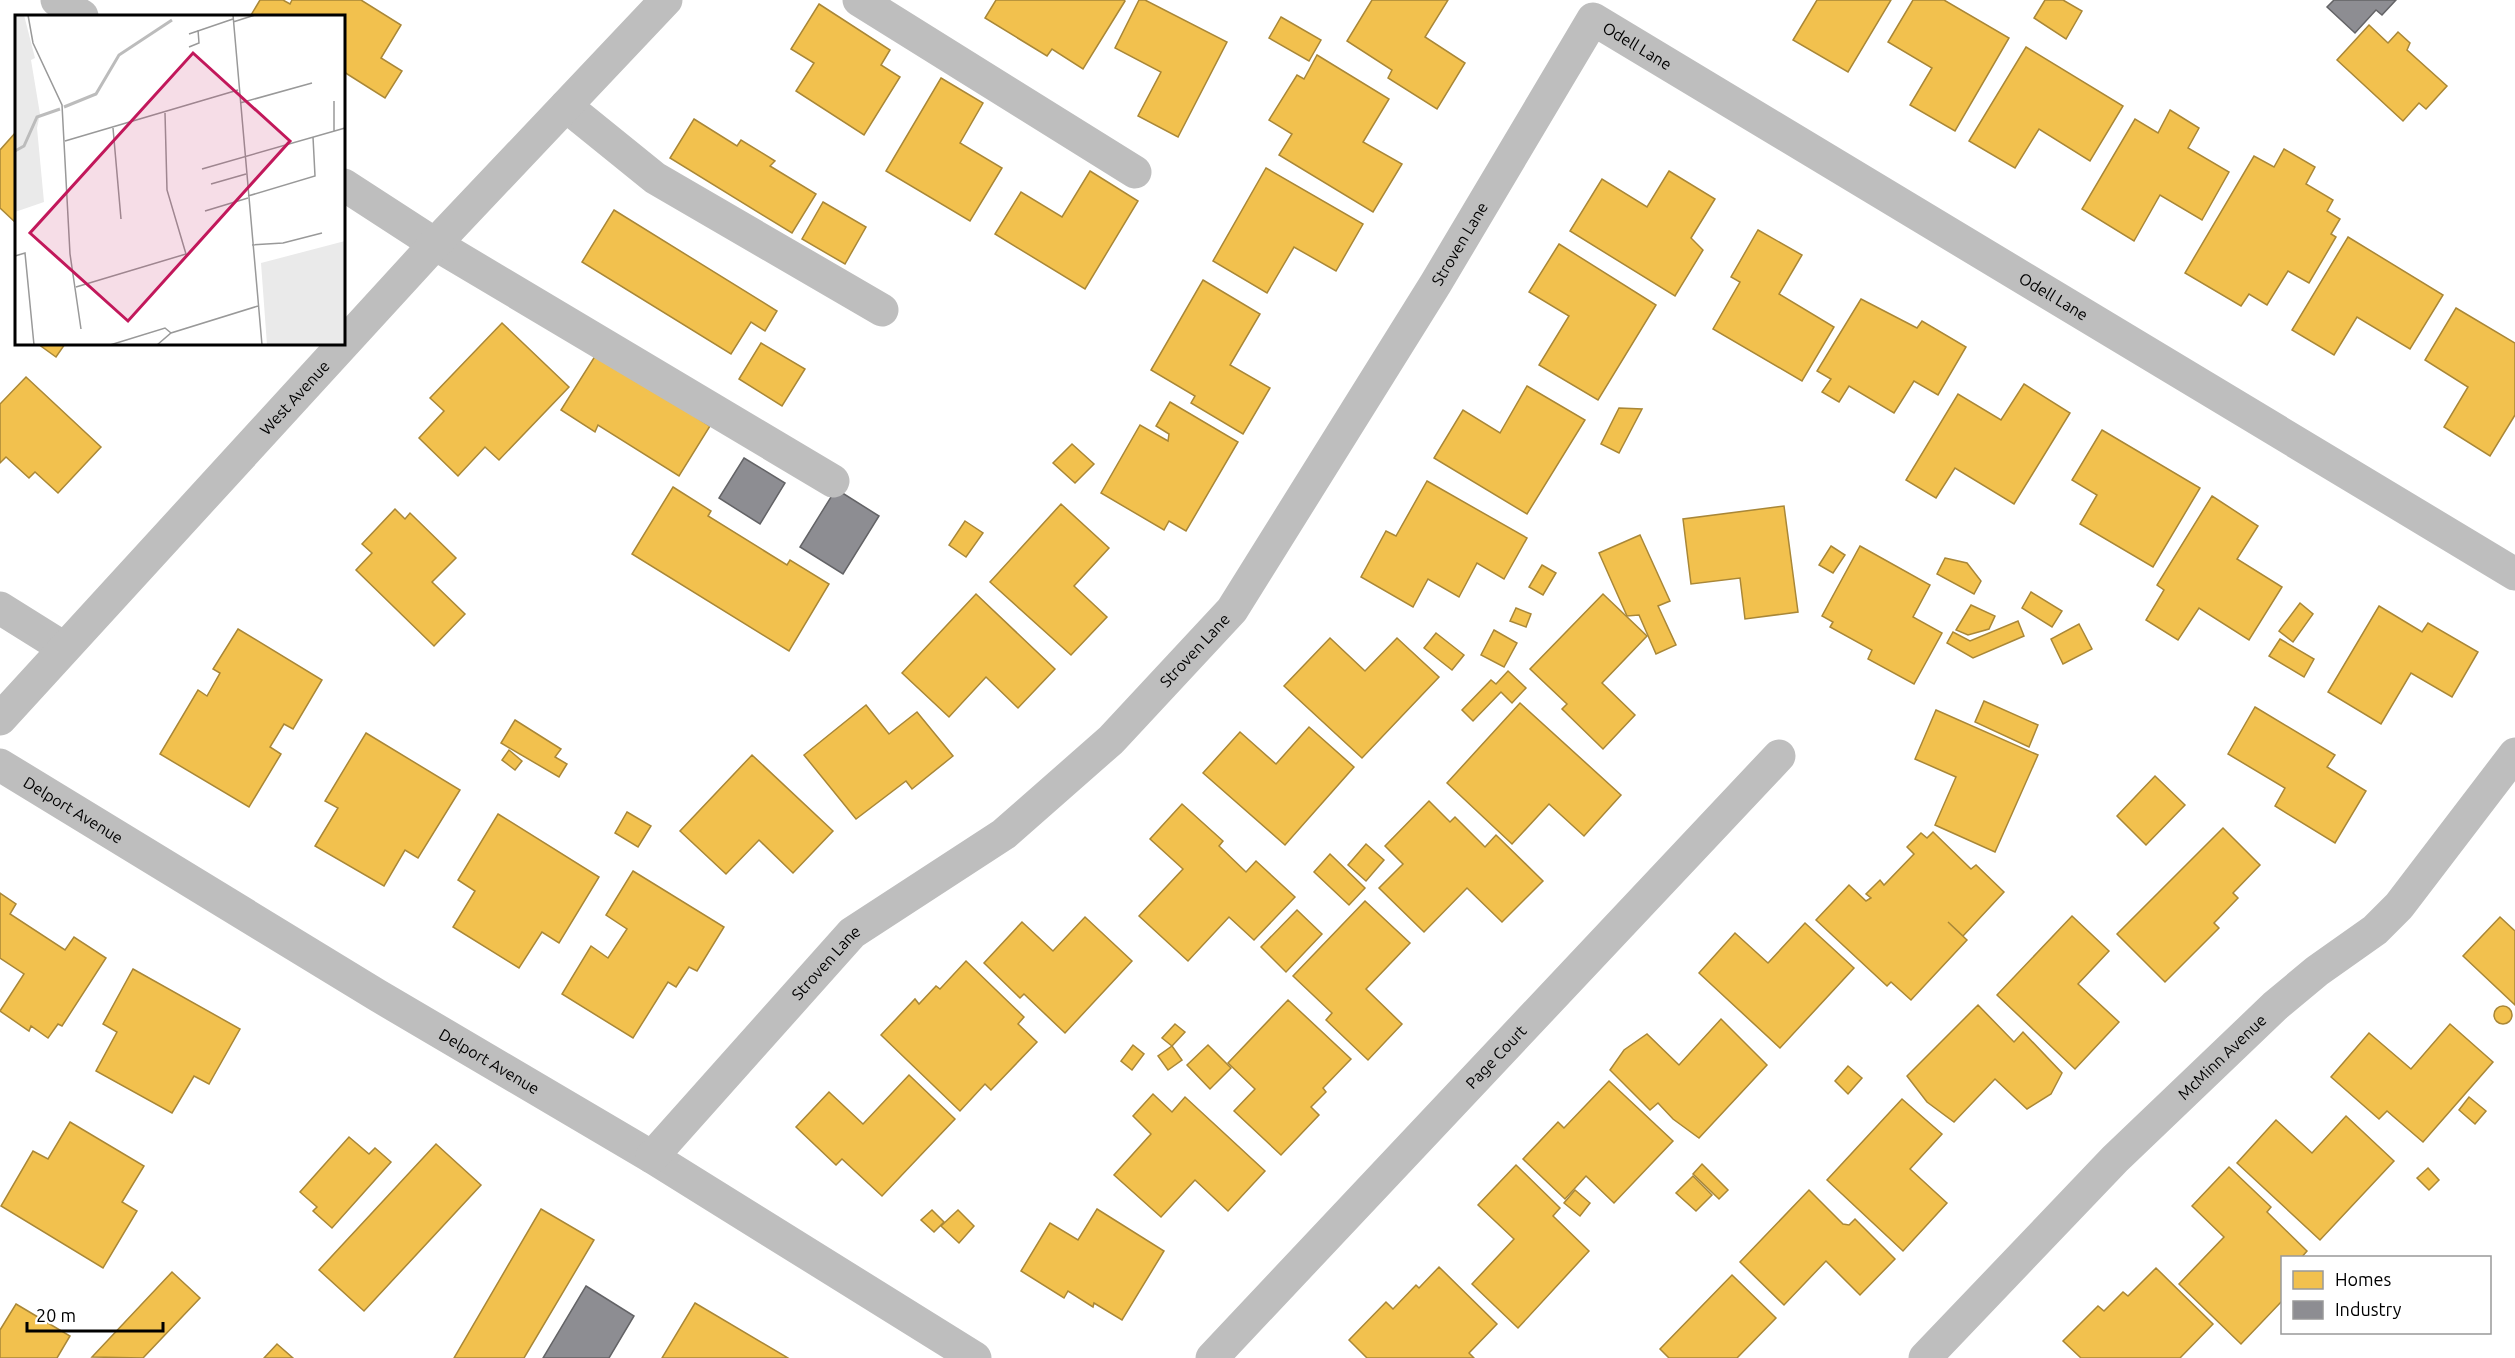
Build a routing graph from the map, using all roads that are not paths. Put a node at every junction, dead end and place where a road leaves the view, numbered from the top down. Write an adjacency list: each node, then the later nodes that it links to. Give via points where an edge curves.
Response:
1 (57, 0): 4 (street)
2 (666, 0): 6 (street, West Avenue)
3 (859, 0): 7 (street)
4 (80, 15)
5 (1593, 19): 14 (street, Odell Lane); 21 (street, Stroven Lane, via 1436,283 1232,610 1111,740 1004,834 852,933)
6 (566, 106): 9 (street, West Avenue); 10 (street, via 655,178)
7 (1135, 172)
8 (345, 186): 9 (street)
9 (435, 244): 11 (street, West Avenue); 13 (street)
10 (882, 310)
11 (345, 342)
12 (342, 345): 16 (street, West Avenue)
13 (833, 481)
14 (2515, 574)
15 (0, 608): 16 (street)
16 (64, 648): 17 (street, West Avenue)
17 (0, 719)
18 (2515, 754): 24 (street, McMinn Avenue, via 2399,906 2375,930 2275,1005 2115,1159)
19 (1779, 756): 23 (street, Page Court)
20 (0, 765): 21 (street, Delport Avenue)
21 (652, 1157): 22 (street, Delport Avenue)
22 (975, 1358)
23 (1212, 1358)
24 (1925, 1358)

